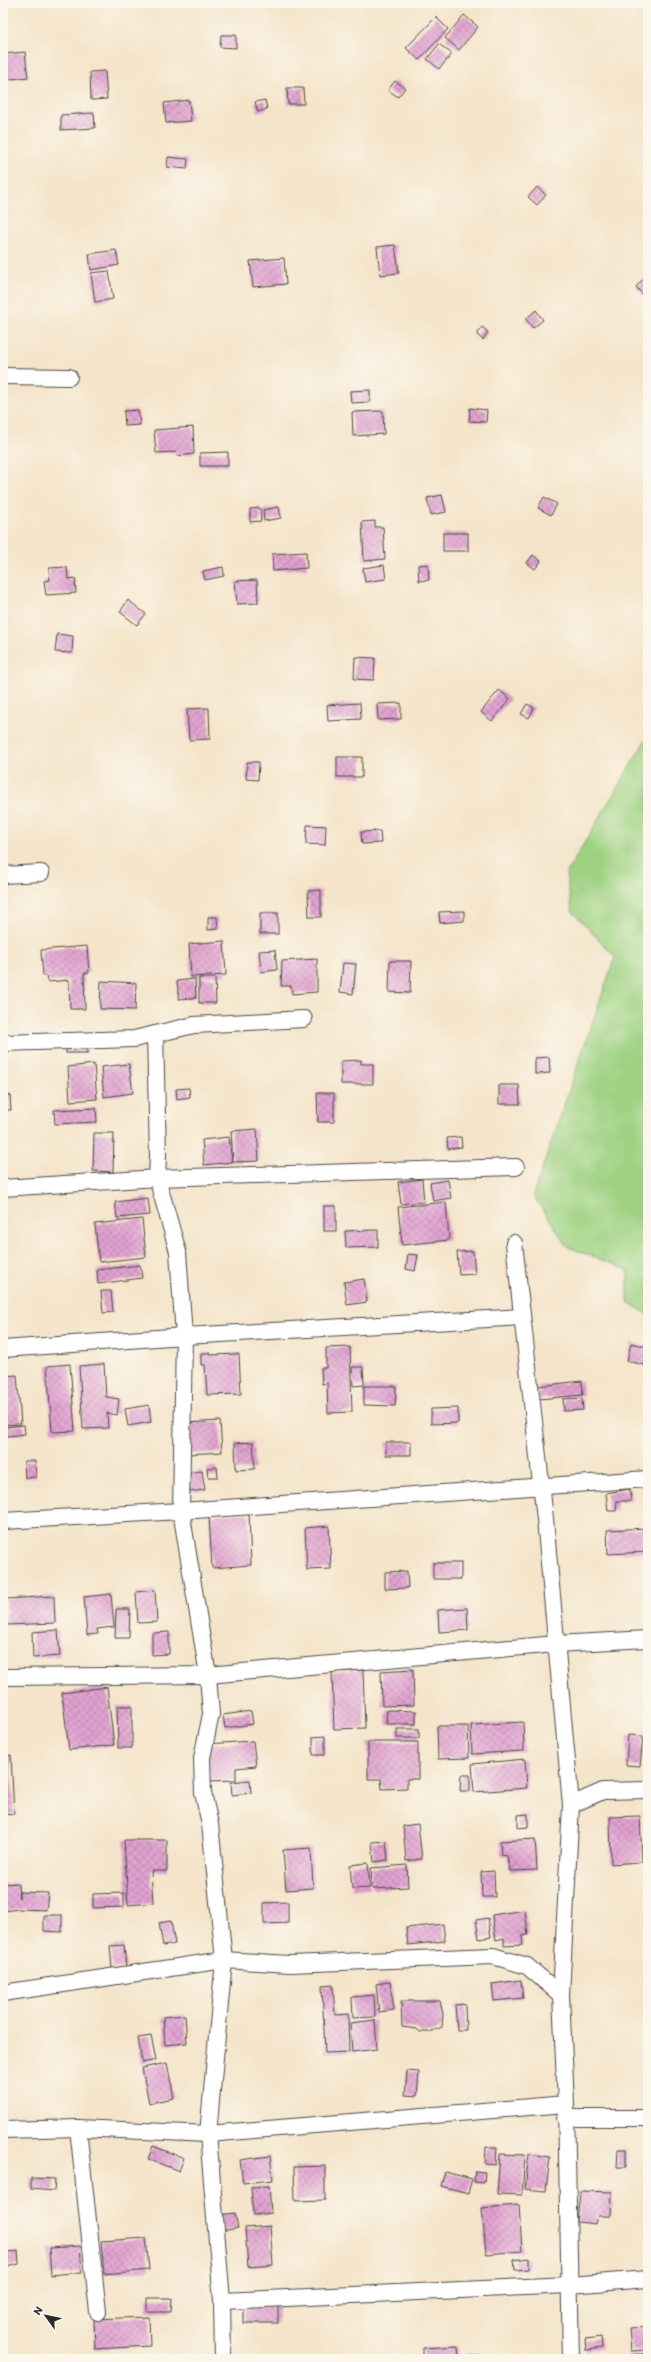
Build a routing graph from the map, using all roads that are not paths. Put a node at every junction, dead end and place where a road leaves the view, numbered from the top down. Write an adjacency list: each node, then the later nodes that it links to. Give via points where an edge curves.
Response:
1 (3, 376): 2 (street)
2 (69, 377)
3 (41, 873): 4 (street)
4 (3, 875)
5 (304, 1018): 6 (street, via 194,1025)
6 (155, 1034): 7 (street, via 134,1039); 9 (street)
7 (3, 1043)
8 (516, 1167): 9 (street)
9 (157, 1178): 10 (street); 13 (street, via 178,1252)
10 (3, 1188)
11 (514, 1243): 12 (street)
12 (522, 1317): 13 (street); 16 (street)
13 (184, 1336): 14 (street); 17 (street)
14 (3, 1349)
15 (648, 1479): 16 (street)
16 (541, 1485): 17 (street); 20 (street)
17 (181, 1511): 18 (street); 21 (street)
18 (3, 1521)
19 (648, 1639): 20 (street)
20 (556, 1644): 21 (street); 24 (street)
21 (208, 1676): 22 (street); 25 (street, via 211,1714 202,1758 203,1793 210,1824)
22 (3, 1677)
23 (648, 1790): 24 (street, via 603,1791)
24 (571, 1805): 27 (street)
25 (224, 1960): 26 (street); 27 (street, via 290,1964 493,1956 527,1966); 32 (street)
26 (3, 1993)
27 (561, 1995): 28 (street)
28 (565, 2111): 29 (street); 32 (street); 34 (street)
29 (648, 2118)
30 (78, 2128): 31 (street); 32 (street); 36 (street)
31 (3, 2130)
32 (208, 2134): 35 (street)
33 (648, 2279): 34 (street)
34 (569, 2285): 35 (street); 38 (street)
35 (222, 2301): 37 (street)
36 (98, 2312)
37 (223, 2359)
38 (571, 2359)

